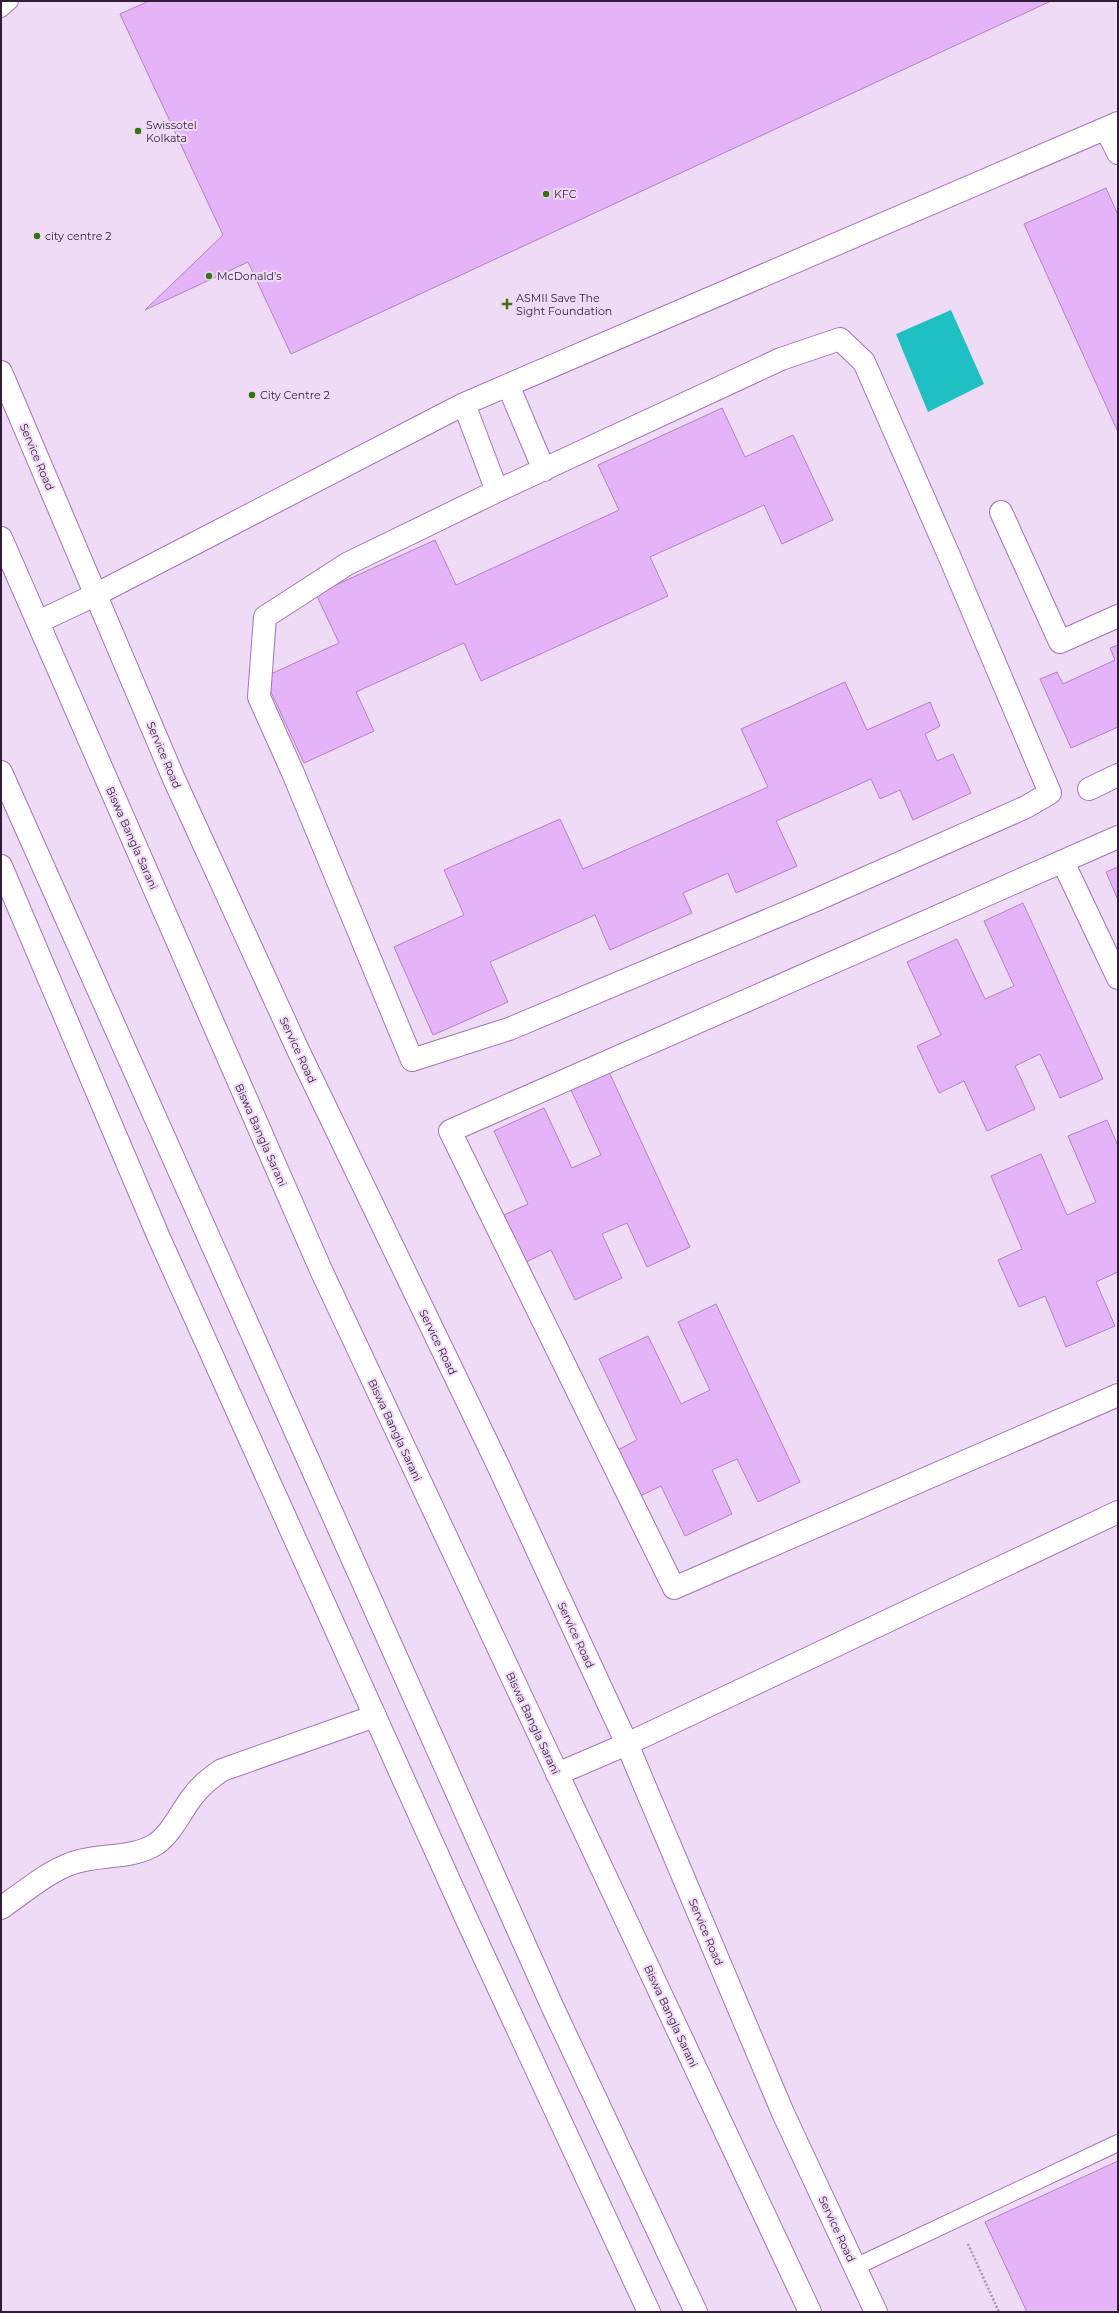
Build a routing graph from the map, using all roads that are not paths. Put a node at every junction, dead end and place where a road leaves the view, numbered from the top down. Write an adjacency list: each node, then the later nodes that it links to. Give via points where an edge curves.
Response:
1 (10, 1): 2 (lane)
2 (1, 9)
3 (1112, 126): 4 (street); 6 (street)
4 (1118, 153)
5 (1, 372): 12 (street, Service Road)
6 (508, 386): 7 (street); 8 (street)
7 (464, 404): 9 (street); 12 (street)
8 (544, 470): 9 (street); 9 (street, via 781,359 840,339 864,362 1050,793 1013,813 830,894 509,1029 412,1060 259,696 265,616 347,564)
9 (497, 491)
10 (1001, 512): 13 (street, via 1060,642)
11 (1, 538): 14 (street, Biswa Bangla Sarani)
12 (95, 595): 14 (street); 25 (street, Service Road, via 174,778 298,1050 496,1461)
13 (1118, 616)
14 (38, 622): 26 (street, Biswa Bangla Sarani, via 320,1270)
15 (1, 772): 31 (street, via 553,2008)
16 (1118, 775): 17 (street)
17 (1088, 789)
18 (1118, 837): 19 (street)
19 (1063, 862): 21 (street); 22 (street, via 450,1131 674,1588)
20 (1, 866): 24 (street, via 160,1240)
21 (1118, 978)
22 (1118, 1395)
23 (1118, 1512): 25 (street)
24 (375, 1716): 27 (street, via 222,1770 206,1780 172,1827 156,1844 134,1852 69,1864); 30 (street)
25 (627, 1744): 26 (street); 29 (street, Service Road, via 783,2113)
26 (557, 1774): 32 (street, Biswa Bangla Sarani)
27 (1, 1908)
28 (1118, 2142): 29 (lane)
29 (855, 2267): 33 (street, Service Road)
30 (649, 2312)
31 (696, 2312)
32 (810, 2312)
33 (876, 2312)

